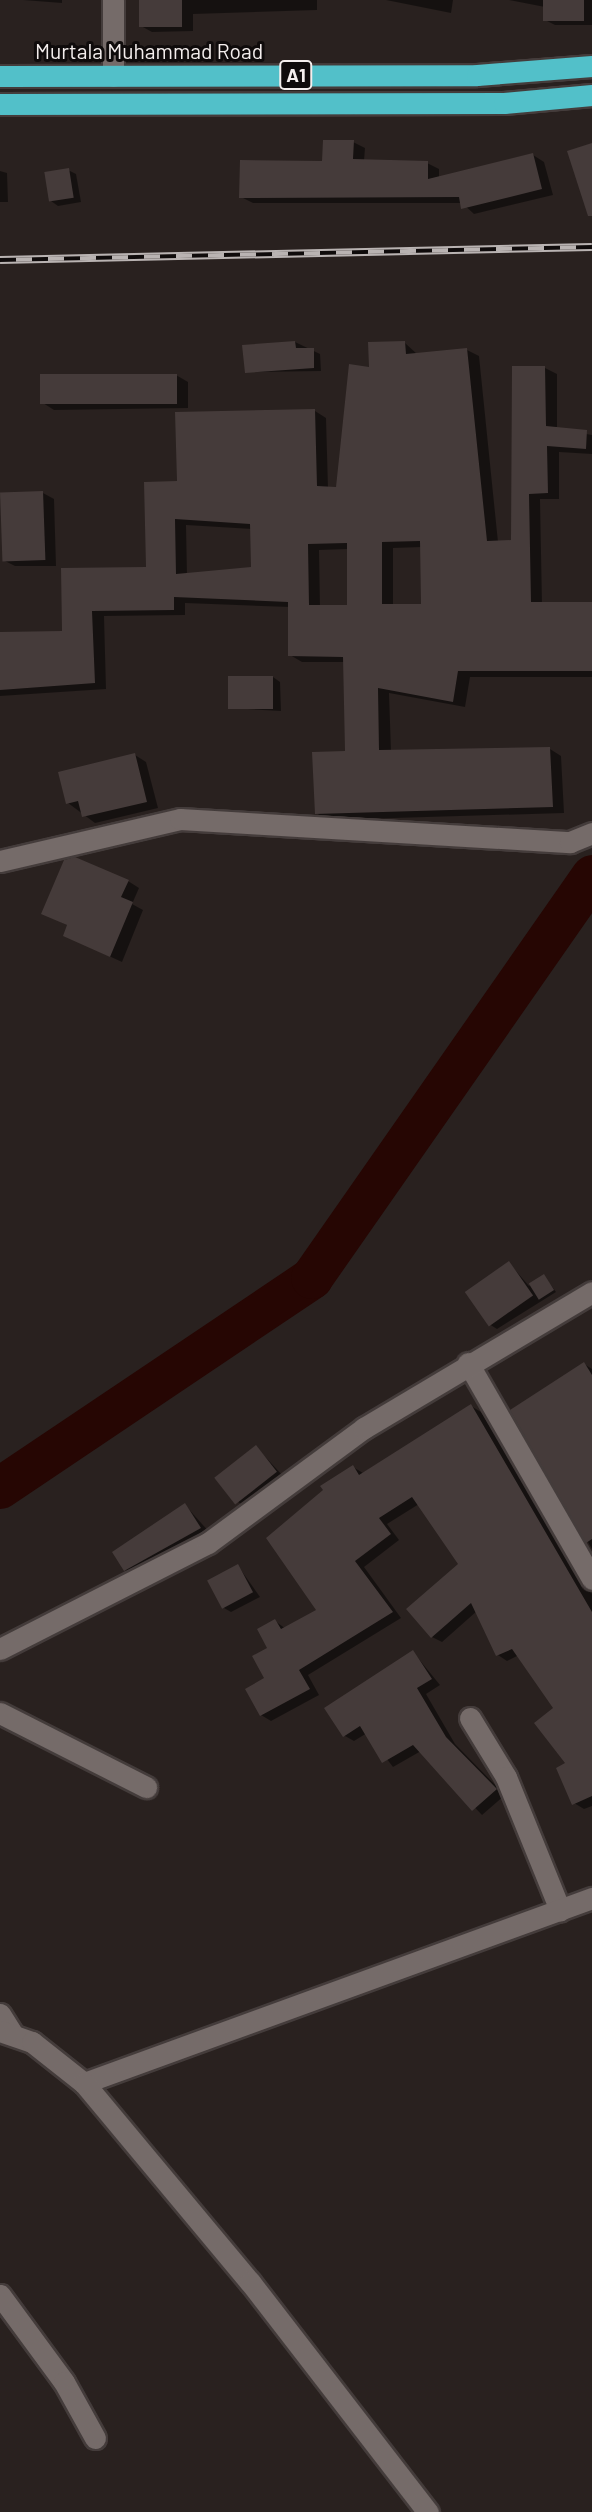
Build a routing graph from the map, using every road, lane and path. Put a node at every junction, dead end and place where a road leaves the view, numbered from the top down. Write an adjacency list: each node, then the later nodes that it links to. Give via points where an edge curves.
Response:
1 (113, 0): 4 (street)
2 (592, 66): 4 (highway, Murtala Muhammad Road / A1, via 477,75)
3 (0, 76): 4 (highway, Murtala Muhammad Road / A1)
4 (113, 76)
5 (592, 95): 6 (highway, A1, via 504,103)
6 (0, 104)
7 (592, 833): 8 (street, via 570,842 180,819)
8 (0, 861)
9 (592, 1292): 10 (street)
10 (468, 1363): 11 (street); 12 (street, via 364,1428 208,1543)
11 (592, 1579)
12 (0, 1649)
13 (0, 1713): 15 (street)
14 (470, 1718): 17 (street, via 506,1777)
15 (146, 1787)
16 (592, 1898): 17 (street)
17 (559, 1910): 20 (street)
18 (0, 2014): 19 (street)
19 (6, 2032): 20 (street)
20 (84, 2083): 23 (street, via 250,2282)
21 (0, 2295): 22 (street, via 64,2382)
22 (95, 2438)
23 (428, 2512)

